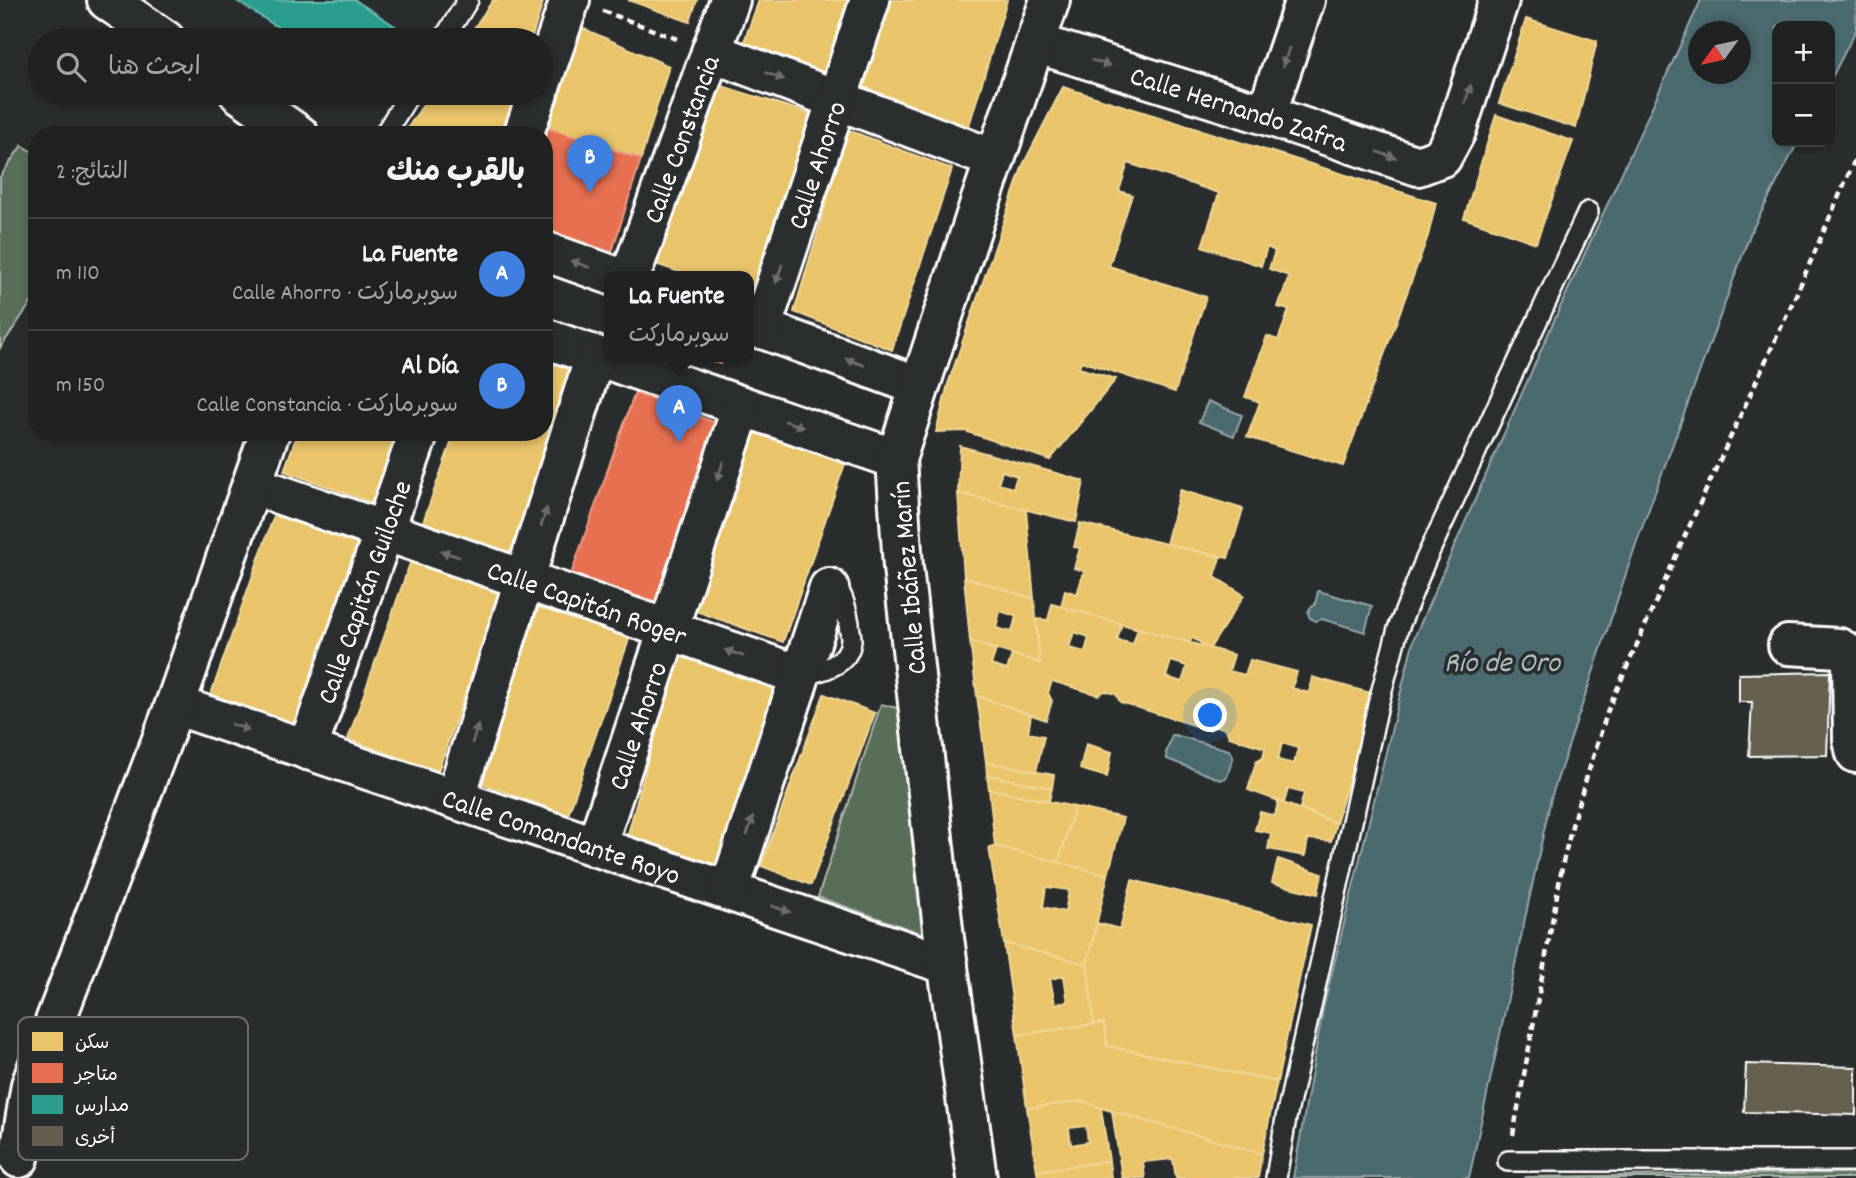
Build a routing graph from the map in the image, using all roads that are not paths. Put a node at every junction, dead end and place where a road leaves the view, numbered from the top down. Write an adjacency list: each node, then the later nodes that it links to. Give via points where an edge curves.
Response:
1 (107, 0): 9 (street)
2 (468, 0): 10 (lane)
3 (730, 0): 12 (street, Calle Constancia)
4 (870, 0): 14 (street, Calle Ahorro)
5 (1050, 0): 11 (street, Calle Ibáñez Marín)
6 (1305, 0): 18 (street, one-way to 18)
7 (1499, 0): 18 (street, Calle Hernando Zafra, one-way to 7, via 1418,166 1442,157 1456,131)
8 (584, 5): 13 (street)
9 (148, 28)
10 (450, 28)
11 (1035, 43): 18 (street, Calle Hernando Zafra, one-way to 18); 22 (street, Calle Ibáñez Marín)
12 (711, 52): 14 (street, one-way to 14); 25 (street, Calle Constancia)
13 (553, 61)
14 (836, 99): 22 (street); 27 (street, Calle Ahorro, one-way to 27)
15 (256, 105): 19 (street)
16 (403, 105): 20 (lane)
17 (534, 105): 21 (street)
18 (1266, 115)
19 (286, 126)
20 (390, 126)
21 (526, 126)
22 (995, 159): 32 (street, Calle Ibáñez Marín)
23 (1588, 212): 57 (lane, via 1425,561 1398,629)
24 (553, 254): 26 (street, one-way to 24)
25 (632, 271)
26 (604, 272)
27 (755, 326): 32 (street, one-way to 27)
28 (553, 341): 29 (street)
29 (595, 356): 30 (street); 39 (street, one-way to 29)
30 (604, 359)
31 (613, 362): 33 (street)
32 (919, 386): 36 (street, Calle Ibáñez Marín)
33 (742, 406): 36 (street, one-way to 36); 41 (street, Calle Ahorro, one-way to 41)
34 (267, 441): 37 (street)
35 (416, 441): 38 (street, Calle Capitán Guiloche)
36 (896, 459): 50 (street, Calle Ibáñez Marín, via 903,567)
37 (251, 485): 38 (street, Calle Capitán Roger); 44 (street)
38 (383, 531): 39 (street, Calle Capitán Roger, one-way to 38); 45 (street, Calle Capitán Guiloche)
39 (524, 580): 41 (street, Calle Capitán Roger); 47 (street, one-way to 39)
40 (829, 588): 43 (street)
41 (667, 630): 43 (street, Calle Capitán Roger, one-way to 41); 48 (street, Calle Ahorro)
42 (1788, 645): 46 (street, via 1839,648 1849,656)
43 (799, 675): 49 (street, one-way to 43)
44 (175, 705): 45 (street, Calle Comandante Royo, one-way to 45); 51 (street)
45 (307, 750): 47 (street, Calle Comandante Royo)
46 (1856, 753)
47 (454, 799): 48 (street, Calle Comandante Royo)
48 (596, 847): 49 (street, Calle Comandante Royo)
49 (729, 891): 50 (street, Calle Comandante Royo, one-way to 50)
50 (948, 965): 56 (street, Calle Ibáñez Marín)
51 (58, 1017)
52 (18, 1095): 53 (street)
53 (0, 1107)
54 (1508, 1161): 55 (lane)
55 (1856, 1161)
56 (977, 1178)
57 (1276, 1178)

